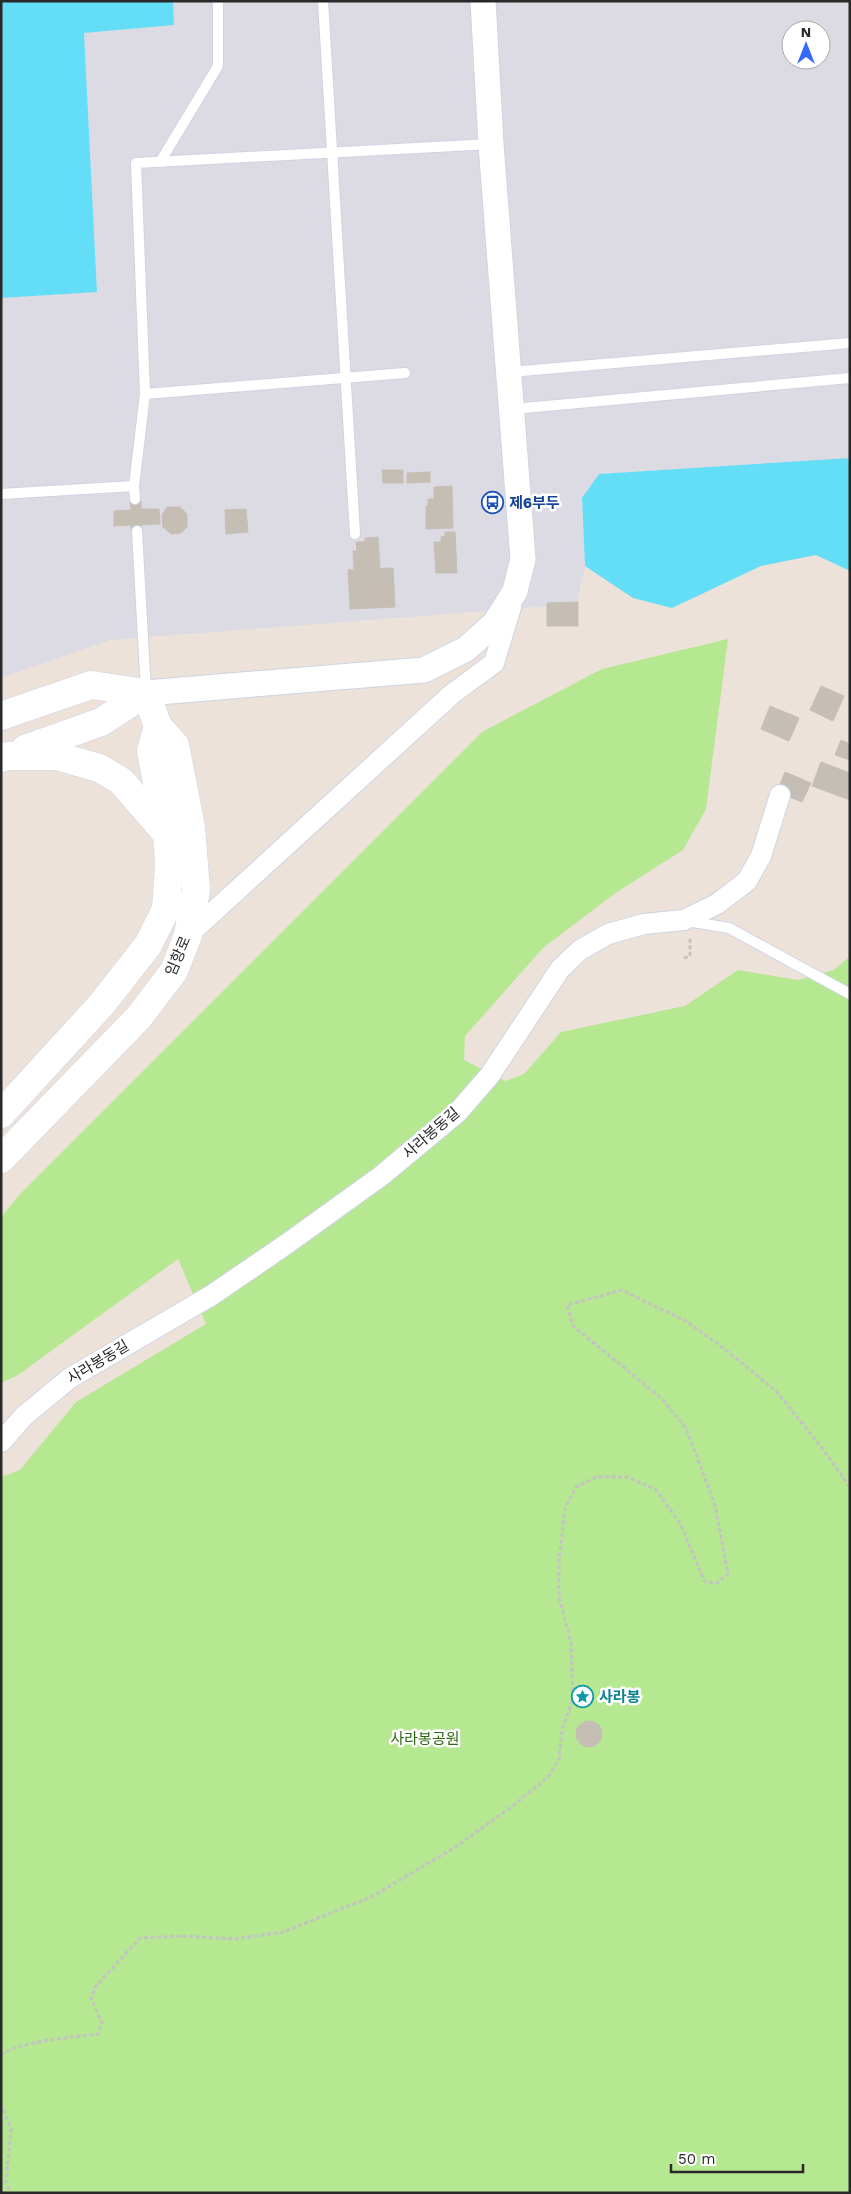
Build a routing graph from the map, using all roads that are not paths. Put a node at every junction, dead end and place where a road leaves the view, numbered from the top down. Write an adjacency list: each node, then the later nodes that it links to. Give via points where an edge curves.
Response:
1 (218, 1): 6 (lane, via 218,66)
2 (323, 1): 5 (lane)
3 (483, 1): 4 (street)
4 (491, 144): 5 (lane); 8 (street)
5 (332, 152): 6 (lane); 10 (lane)
6 (160, 162): 12 (lane, via 136,163)
7 (850, 343): 8 (lane)
8 (510, 372): 13 (street)
9 (405, 373): 10 (lane)
10 (346, 378): 12 (lane); 18 (lane)
11 (850, 378): 13 (lane)
12 (145, 394): 14 (lane)
13 (513, 408): 19 (street, via 523,559)
14 (134, 486): 15 (lane); 16 (lane)
15 (1, 494)
16 (134, 499)
17 (136, 531): 20 (lane)
18 (355, 534)
19 (515, 591): 20 (street, via 495,623 466,649 424,670); 27 (street, via 494,663 452,694)
20 (146, 693): 21 (main road, via 91,685); 22 (main road, 임항로); 23 (main road, via 102,722)
21 (1, 716)
22 (158, 726): 25 (main road, 임항로, via 151,751); 27 (main road, 임항로, via 175,745 191,828 196,890)
23 (4, 757): 25 (main road, via 57,756 99,768 121,781)
24 (780, 795): 26 (street, via 761,856 747,882 718,904)
25 (167, 834): 29 (main road, 임항로, via 166,910 148,945 101,1005)
26 (687, 921): 28 (lane, 사라봉동길, via 729,928); 31 (street, 사라봉동길, via 644,924 608,934 580,950 560,969 490,1075 458,1112 381,1176 220,1290 70,1378 24,1416)
27 (188, 935): 30 (main road, 임항로, via 174,971 138,1017)
28 (850, 994)
29 (1, 1114)
30 (1, 1159)
31 (1, 1442)

